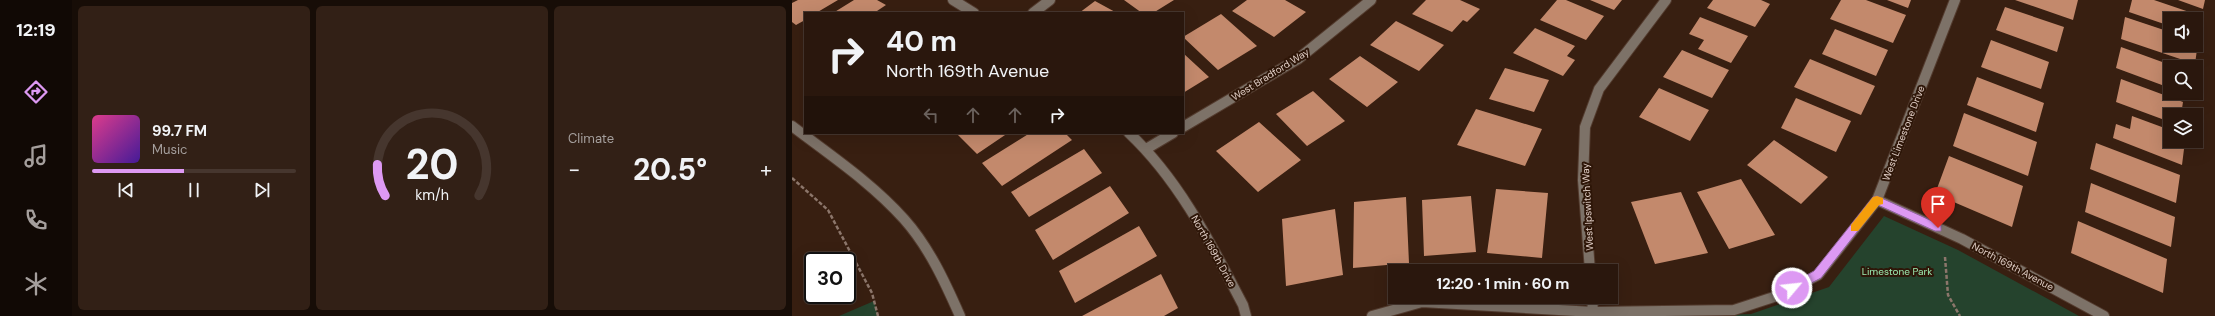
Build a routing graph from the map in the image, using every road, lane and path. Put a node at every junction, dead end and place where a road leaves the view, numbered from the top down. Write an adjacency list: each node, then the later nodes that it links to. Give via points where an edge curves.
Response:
1 (954, 0): 6 (street)
2 (1050, 0): 7 (street)
3 (1371, 0): 9 (street, West Bradford Way, via 1298,59)
4 (1666, 0): 16 (street, West Ipswitch Way, via 1599,90 1585,128 1583,180)
5 (1955, 0): 14 (street, West Limestone Drive)
6 (972, 12)
7 (1034, 12)
8 (792, 126): 20 (street, via 878,193 905,220 944,282)
9 (1184, 126)
10 (1130, 134): 12 (street, North 169th Drive)
11 (1171, 134): 12 (street)
12 (1146, 149): 21 (street, North 169th Drive, via 1197,218 1243,305)
13 (792, 178): 19 (path, via 828,210 872,293)
14 (1877, 200): 18 (street, West Limestone Drive, via 1818,275 1780,295 1734,310); 24 (street, North 169th Avenue, via 1962,239)
15 (1945, 257): 23 (path, via 1948,296)
16 (1589, 264)
17 (1592, 304): 18 (street)
18 (1593, 312): 22 (street, West Limestone Drive, via 1422,302)
19 (878, 316)
20 (960, 316)
21 (1246, 316)
22 (1372, 316)
23 (1960, 316)
24 (2104, 316)

